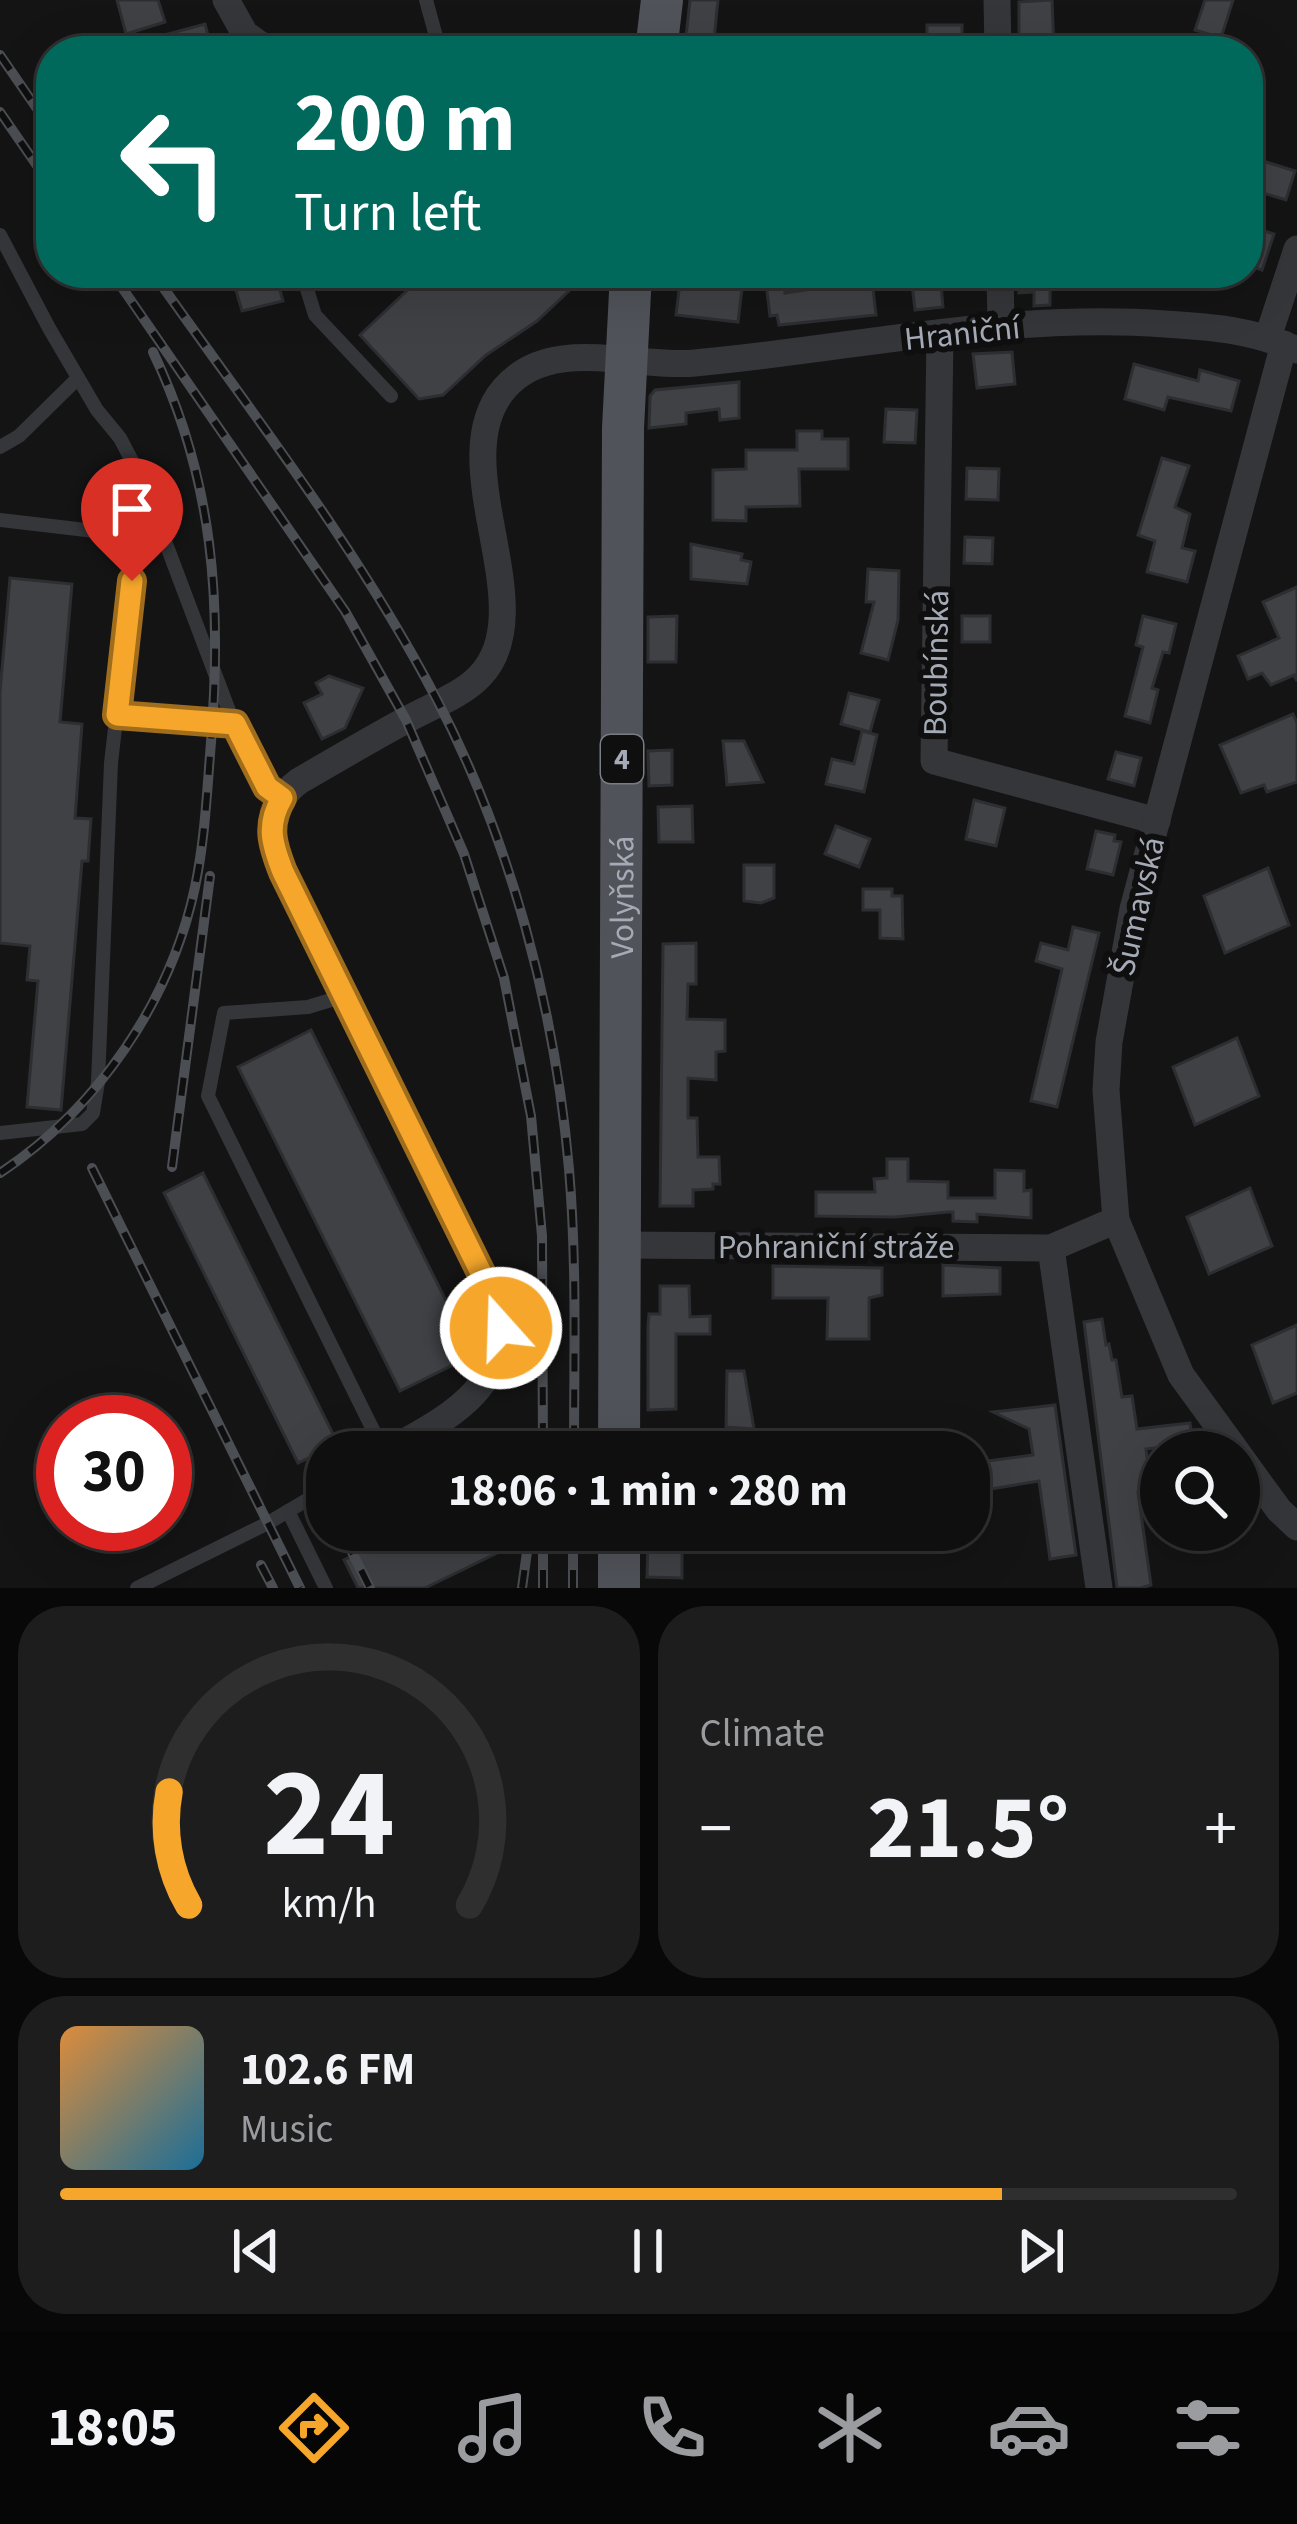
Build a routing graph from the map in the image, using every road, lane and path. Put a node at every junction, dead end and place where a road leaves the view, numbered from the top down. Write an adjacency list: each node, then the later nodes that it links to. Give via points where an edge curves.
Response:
1 (226, 0): 5 (lane); 6 (street)
2 (425, 0): 7 (lane)
3 (662, 0): 8 (main road)
4 (997, 0): 9 (street)
5 (234, 36)
6 (248, 36)
7 (436, 36)
8 (658, 36)
9 (998, 36)
10 (0, 236): 19 (lane)
11 (1297, 249): 16 (street, Šumavská)
12 (307, 288): 20 (lane, via 315,315)
13 (630, 288): 18 (main road, Volyňská / 4)
14 (1000, 288): 15 (street)
15 (1001, 326): 16 (street, Hraniční, via 1115,320); 17 (street, Hraniční)
16 (1285, 330): 26 (street, Šumavská)
17 (940, 333): 18 (street, Hraniční, via 688,364); 26 (street, Boubínská, via 934,761)
18 (625, 357): 25 (street, Hraniční, via 536,366 493,403 482,454 502,617 482,674); 30 (main road, Volyňská / 4)
19 (78, 378): 21 (lane); 24 (lane, via 142,480)
20 (391, 397)
21 (0, 447)
22 (0, 520): 23 (lane, via 103,532 124,554 132,581)
23 (117, 715): 24 (lane); 28 (lane, via 93,1113 82,1124)
24 (235, 724): 25 (lane, via 267,787)
25 (282, 798): 27 (street, via 272,819 274,850)
26 (1157, 821): 29 (street, Šumavská, via 1109,1042)
27 (344, 996): 32 (lane, via 224,1013 208,1096); 33 (street, via 497,1305 501,1328 495,1364 471,1398)
28 (0, 1133)
29 (1116, 1220): 31 (street, Pohraniční stráže); 35 (street, Šumavská, via 1181,1375)
30 (620, 1245): 31 (street, Pohraniční stráže); 34 (main road, Volyňská / 4)
31 (1051, 1248): 44 (street)
32 (376, 1431)
33 (419, 1431)
34 (620, 1431)
35 (1221, 1431)
36 (1260, 1484): 39 (street, Šumavská)
37 (306, 1500): 38 (lane)
38 (288, 1511): 41 (lane); 42 (lane)
39 (1297, 1527)
40 (619, 1551): 43 (main road)
41 (137, 1588)
42 (326, 1588)
43 (619, 1588)
44 (1099, 1588)

